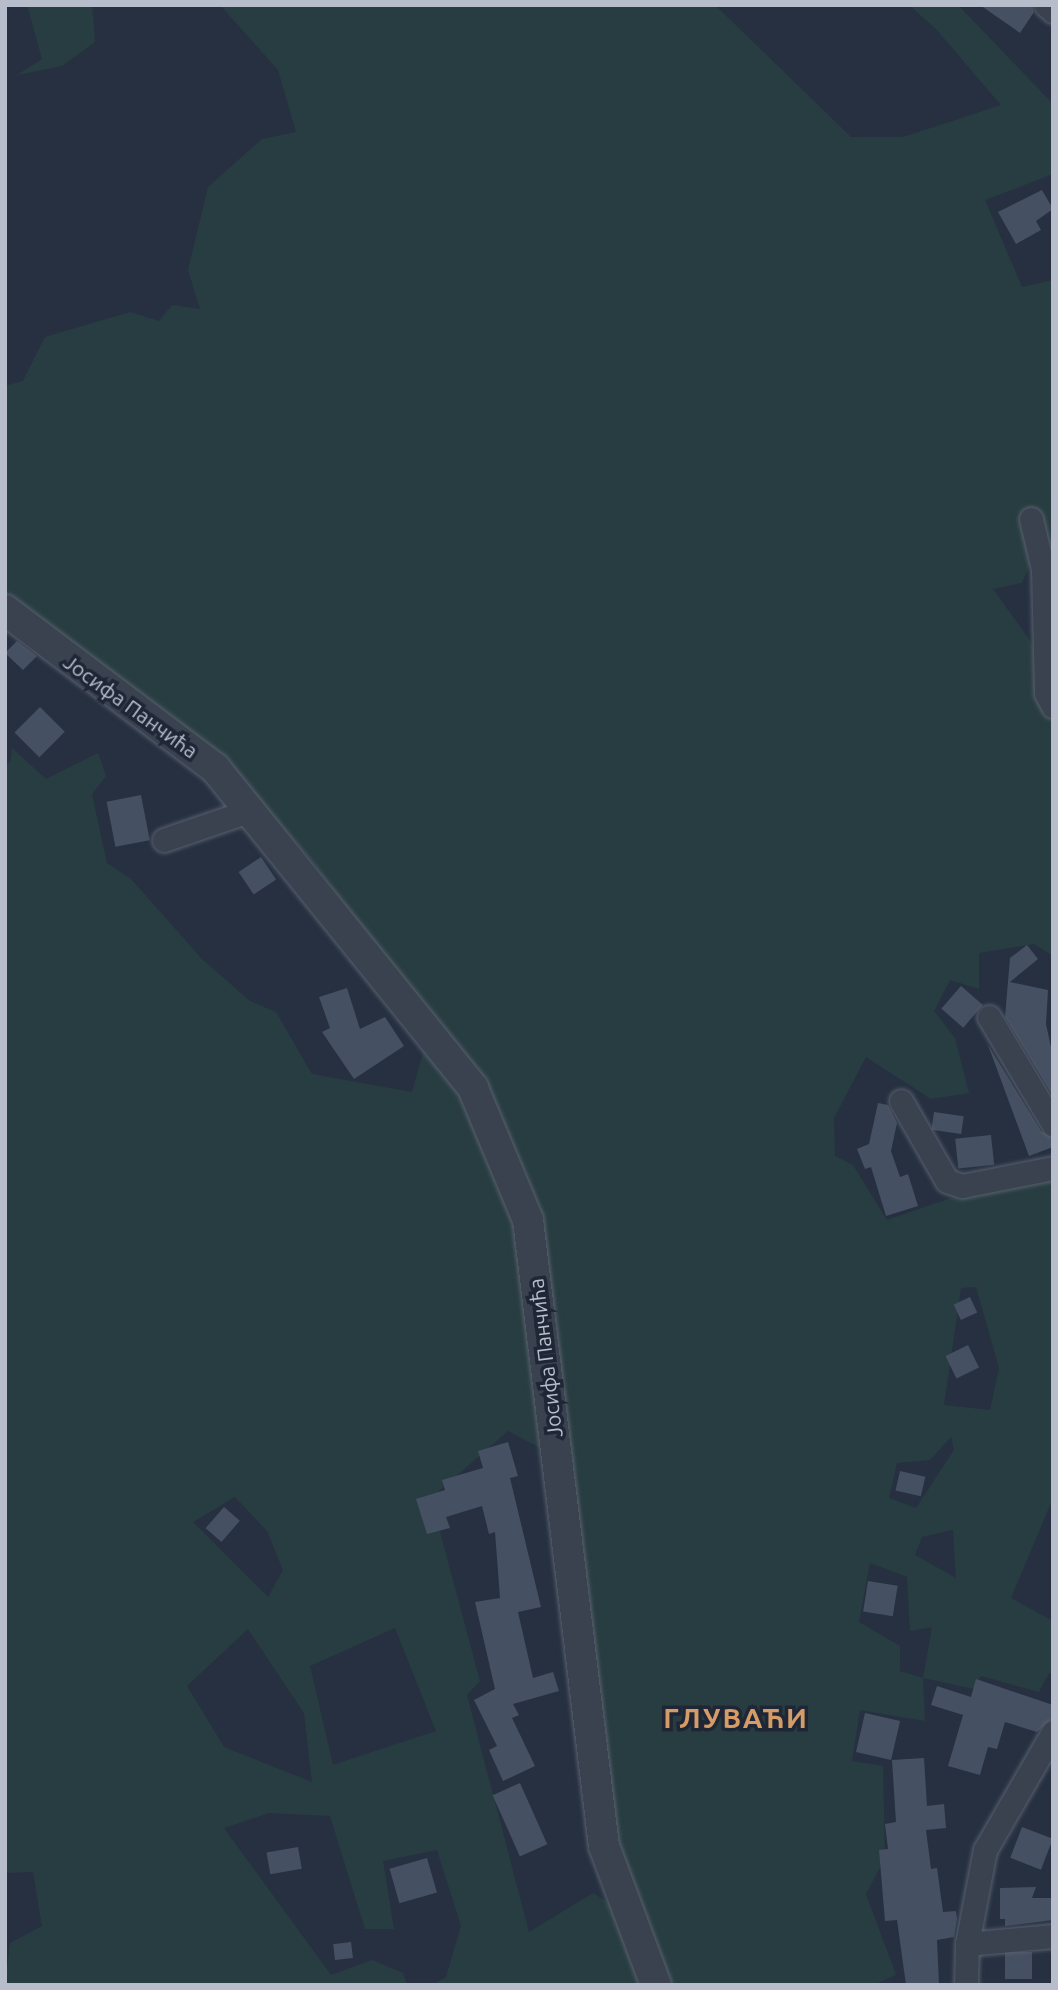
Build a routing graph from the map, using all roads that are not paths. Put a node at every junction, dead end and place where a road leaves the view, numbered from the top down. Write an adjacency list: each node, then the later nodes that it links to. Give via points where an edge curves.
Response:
1 (1046, 5): 2 (street)
2 (1053, 11)
3 (1031, 519): 5 (street, via 1043,569 1045,681)
4 (5, 610): 6 (street, Јосифа Панчића, via 215,768)
5 (1053, 706)
6 (248, 811): 7 (street); 15 (street, Јосифа Панчића, via 473,1088 528,1220 604,1846)
7 (164, 841)
8 (989, 1017): 10 (street)
9 (901, 1101): 11 (street, via 947,1181 962,1186)
10 (1053, 1124)
11 (1053, 1168)
12 (1053, 1732): 14 (street, via 985,1850)
13 (1053, 1936): 14 (street)
14 (967, 1944): 16 (street)
15 (656, 1985)
16 (966, 1985)

